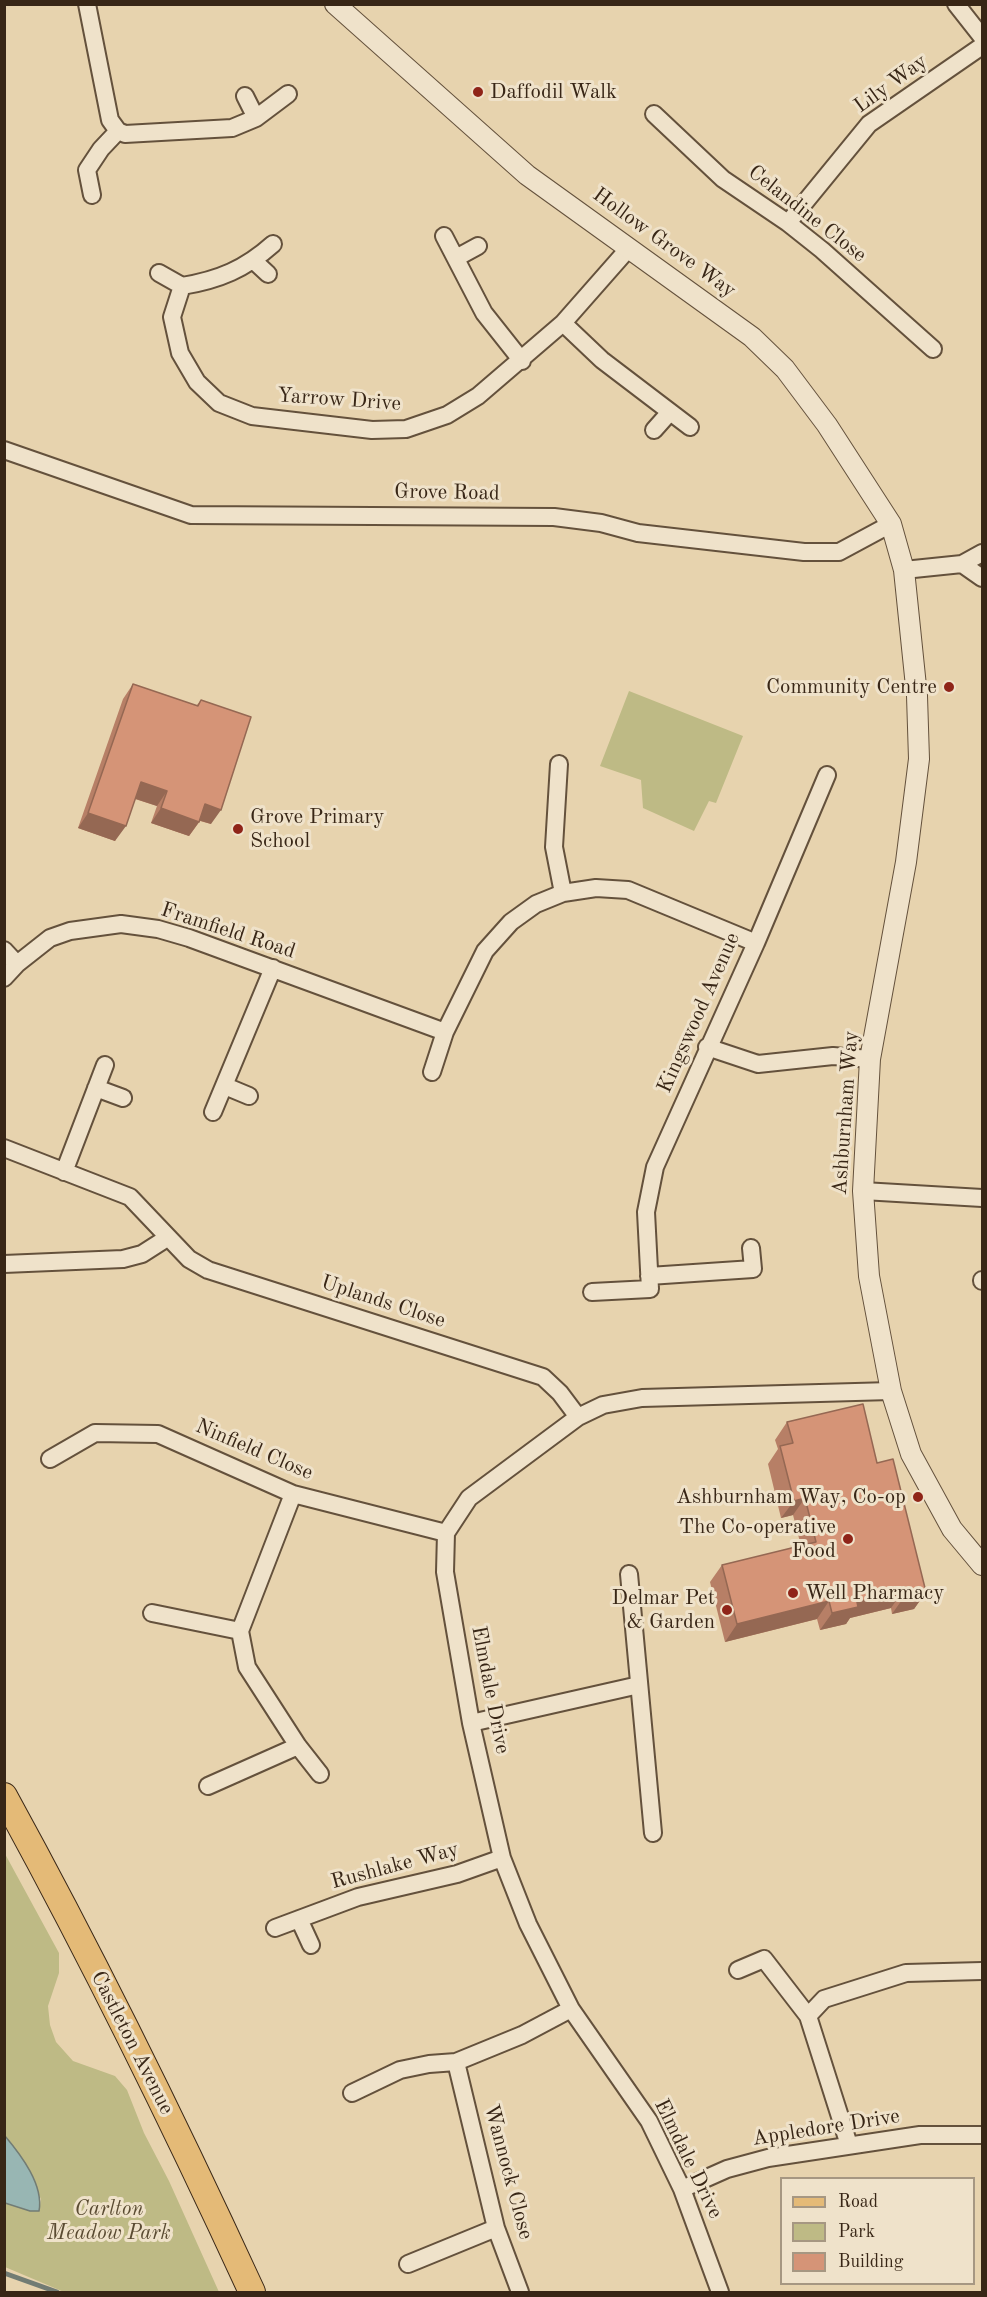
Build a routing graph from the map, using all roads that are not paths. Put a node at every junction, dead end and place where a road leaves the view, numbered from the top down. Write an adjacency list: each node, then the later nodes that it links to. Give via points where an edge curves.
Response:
1 (87, 4): 10 (street, via 110,120)
2 (334, 4): 16 (street, Hollow Grove Way, via 527,175)
3 (956, 4): 4 (street)
4 (982, 37)
5 (982, 45): 12 (street, Lily Way, via 869,124)
6 (288, 94): 9 (street)
7 (245, 96): 9 (street)
8 (654, 114): 12 (street, Celandine Close, via 723,179)
9 (256, 118): 10 (street, via 232,128 125,134)
10 (118, 131): 11 (street, via 87,170)
11 (92, 195)
12 (788, 223): 23 (street, Celandine Close)
13 (444, 236): 17 (street)
14 (273, 244): 18 (street)
15 (478, 246): 17 (street)
16 (629, 248): 22 (street, Yarrow Drive); 29 (street, Hollow Grove Way, via 752,337 785,369 827,425)
17 (456, 258): 24 (street, via 484,314)
18 (254, 261): 20 (street); 21 (street, via 210,282)
19 (159, 273): 21 (street)
20 (268, 274)
21 (182, 286): 24 (street, Yarrow Drive, via 172,317 180,353 197,382 219,403 252,416 372,430 406,429 447,415)
22 (563, 322): 24 (street, Yarrow Drive); 25 (street, via 602,360)
23 (933, 349)
24 (522, 361)
25 (670, 412): 26 (street); 27 (street)
26 (690, 427)
27 (654, 430)
28 (4, 450): 29 (street, Grove Road, via 191,515 554,517 638,533 804,552 839,552)
29 (891, 524): 32 (street, Hollow Grove Way)
30 (982, 553): 31 (street)
31 (962, 564): 32 (street); 33 (street)
32 (903, 570): 44 (street, Ashburnham Way, via 917,696 919,759 906,862)
33 (982, 578)
34 (559, 764): 36 (street, via 554,847)
35 (827, 775): 37 (street, Kingswood Avenue)
36 (563, 893): 37 (street, via 596,888 628,890); 42 (street, via 536,904 511,922 485,951)
37 (756, 943): 43 (street, Kingswood Avenue)
38 (4, 950): 39 (street)
39 (17, 964): 40 (street, Framfield Road, via 50,938 69,931 121,924 158,929); 41 (street, Framfield Road)
40 (273, 968): 42 (street, Framfield Road); 47 (street)
41 (4, 978)
42 (445, 1032): 46 (street)
43 (707, 1047): 44 (street, via 758,1064 833,1056); 59 (street, Kingswood Avenue, via 655,1167 646,1212)
44 (870, 1059): 54 (street, Ashburnham Way)
45 (105, 1065): 48 (street)
46 (432, 1072)
47 (225, 1086): 49 (street); 51 (street)
48 (96, 1088): 50 (street); 53 (street)
49 (249, 1096)
50 (123, 1098)
51 (213, 1112)
52 (4, 1148): 53 (street, Uplands Close)
53 (64, 1172): 56 (street, Uplands Close, via 130,1197)
54 (863, 1191): 55 (street); 61 (street, Ashburnham Way, via 869,1276)
55 (982, 1198)
56 (167, 1238): 58 (street, via 142,1254 123,1259); 62 (street, Uplands Close, via 189,1259 208,1270 543,1377)
57 (751, 1248): 59 (street, via 753,1269)
58 (4, 1264)
59 (649, 1276): 60 (street, via 650,1290)
60 (592, 1292)
61 (891, 1391): 62 (street, via 642,1398 603,1405); 66 (street, Ashburnham Way, via 911,1454 952,1528)
62 (578, 1417): 65 (street, via 469,1498)
63 (50, 1460): 64 (street, Ninfield Close, via 95,1433 158,1434)
64 (293, 1494): 65 (street, Ninfield Close); 69 (street)
65 (446, 1533): 71 (street, Elmdale Drive, via 445,1572)
66 (982, 1565)
67 (629, 1574): 70 (street)
68 (152, 1613): 69 (street)
69 (240, 1631): 72 (street, via 247,1667)
70 (639, 1685): 71 (street); 76 (street)
71 (471, 1723): 77 (street, Elmdale Drive)
72 (298, 1746): 73 (street); 74 (street)
73 (320, 1774)
74 (208, 1786)
75 (4, 1796): 92 (main road, Castleton Avenue, via 199,2177)
76 (653, 1833)
77 (502, 1858): 78 (street, Rushlake Way, via 457,1874 358,1897); 83 (street, Elmdale Drive, via 528,1924)
78 (299, 1918): 79 (street, Rushlake Way); 80 (street)
79 (275, 1928)
80 (311, 1946)
81 (738, 1970): 84 (street, via 764,1959)
82 (982, 1971): 84 (street, via 906,1973 824,1999)
83 (571, 2009): 85 (street, via 522,2035); 89 (street, Elmdale Drive, via 649,2121)
84 (808, 2016): 88 (street)
85 (456, 2062): 86 (street, via 400,2070); 90 (street, Wannock Close)
86 (352, 2093)
87 (982, 2135): 88 (street, Appledore Drive, via 920,2135)
88 (849, 2145): 89 (street, Appledore Drive, via 768,2158 727,2169)
89 (682, 2189): 94 (street, Elmdale Drive)
90 (496, 2228): 91 (street); 93 (street, Wannock Close)
91 (408, 2264)
92 (252, 2292)
93 (520, 2292)
94 (720, 2292)

